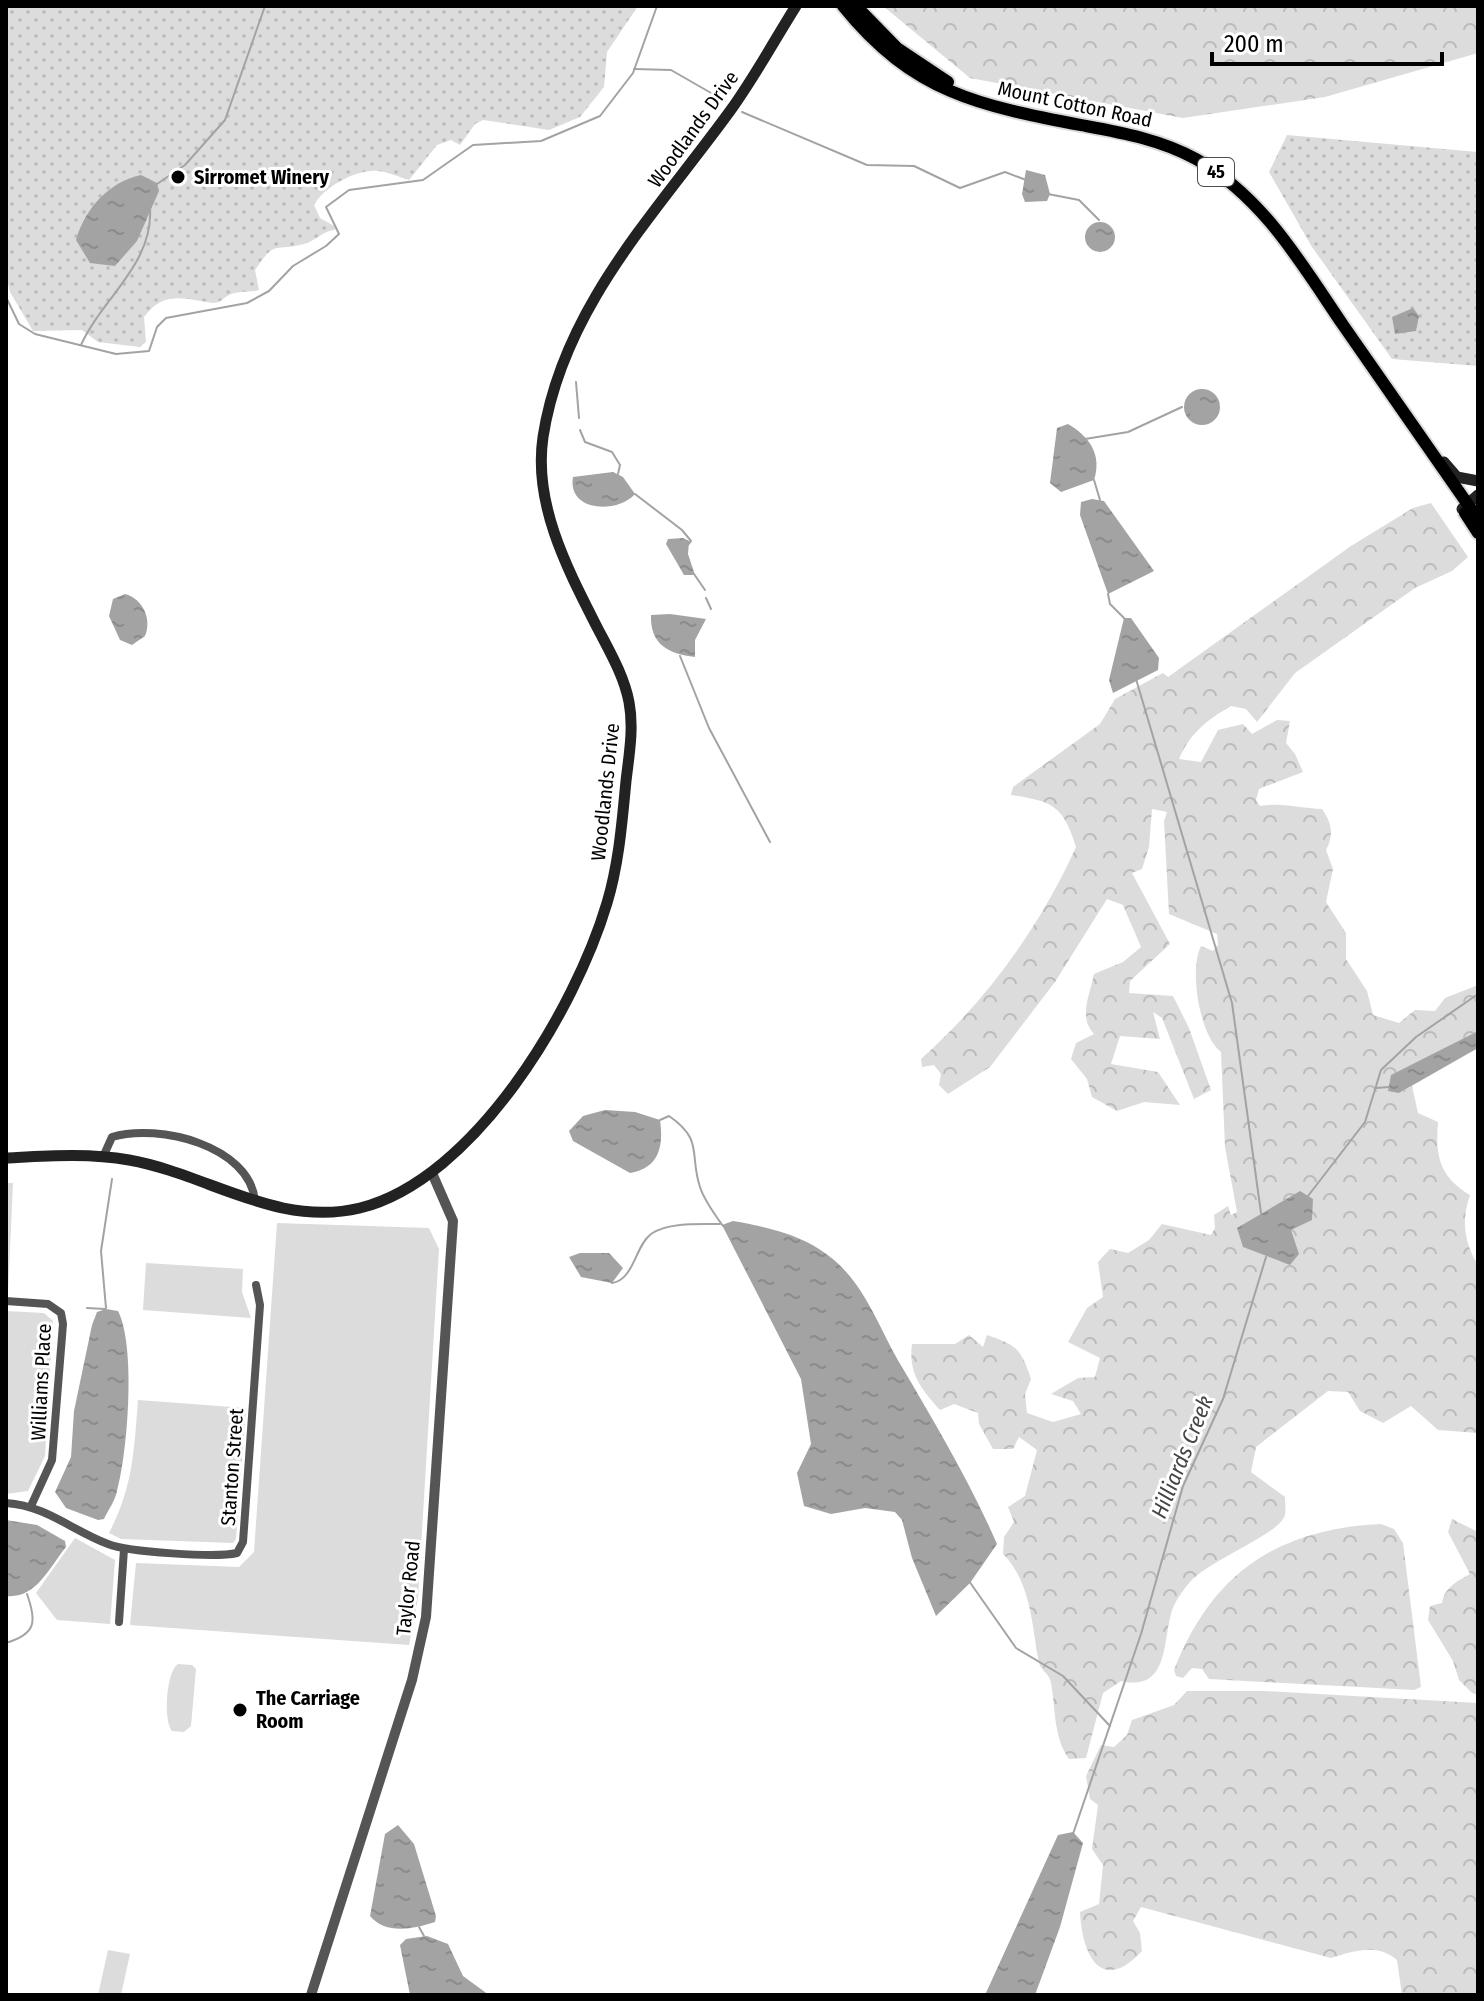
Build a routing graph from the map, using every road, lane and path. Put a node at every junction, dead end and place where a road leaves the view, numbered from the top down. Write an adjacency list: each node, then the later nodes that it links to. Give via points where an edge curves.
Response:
1 (796, 6): 16 (main road, Woodlands Drive, via 732,109 593,297 568,345 544,434 542,480 548,515 629,699 632,724 620,843 605,909 548,1039 513,1086)
2 (834, 6): 5 (main road, via 868,44)
3 (843, 6): 5 (main road, Mount Cotton Road / 45)
4 (856, 6): 6 (main road, via 897,48 931,73)
5 (903, 65): 6 (main road, Mount Cotton Road / 45, via 954,95)
6 (1021, 114): 7 (main road, Mount Cotton Road / 45, via 1139,137 1210,167 1269,219)
7 (1346, 329): 8 (main road, Mount Cotton Road / 45); 11 (main road, Mount Cotton Road / 45)
8 (1414, 424): 9 (main road, via 1457,477); 11 (main road, Mount Cotton Road / 45)
9 (1478, 482): 11 (main road)
10 (1478, 495): 11 (main road)
11 (1463, 504): 12 (main road, Mount Cotton Road / 45); 13 (main road, Mount Cotton Road / 45)
12 (1478, 519)
13 (1478, 533)
14 (103, 1157): 15 (main road, Woodlands Drive); 17 (main road, Woodlands Drive, via 162,1168); 17 (street, via 112,1137 124,1133 178,1135 244,1173)
15 (6, 1158)
16 (432, 1173): 17 (main road, Woodlands Drive, via 386,1200 355,1209 306,1212); 24 (street, Taylor Road, via 453,1221 426,1617 412,1680)
17 (255, 1201)
18 (256, 1285): 22 (street, Stanton Street, via 260,1305 241,1549 229,1555)
19 (6, 1301): 21 (street, Williams Place, via 48,1304 61,1313 63,1324 52,1460)
20 (6, 1503): 21 (street, Stanton Street)
21 (31, 1506): 22 (street, Stanton Street)
22 (124, 1549): 23 (street)
23 (119, 1622)
24 (311, 1995)

